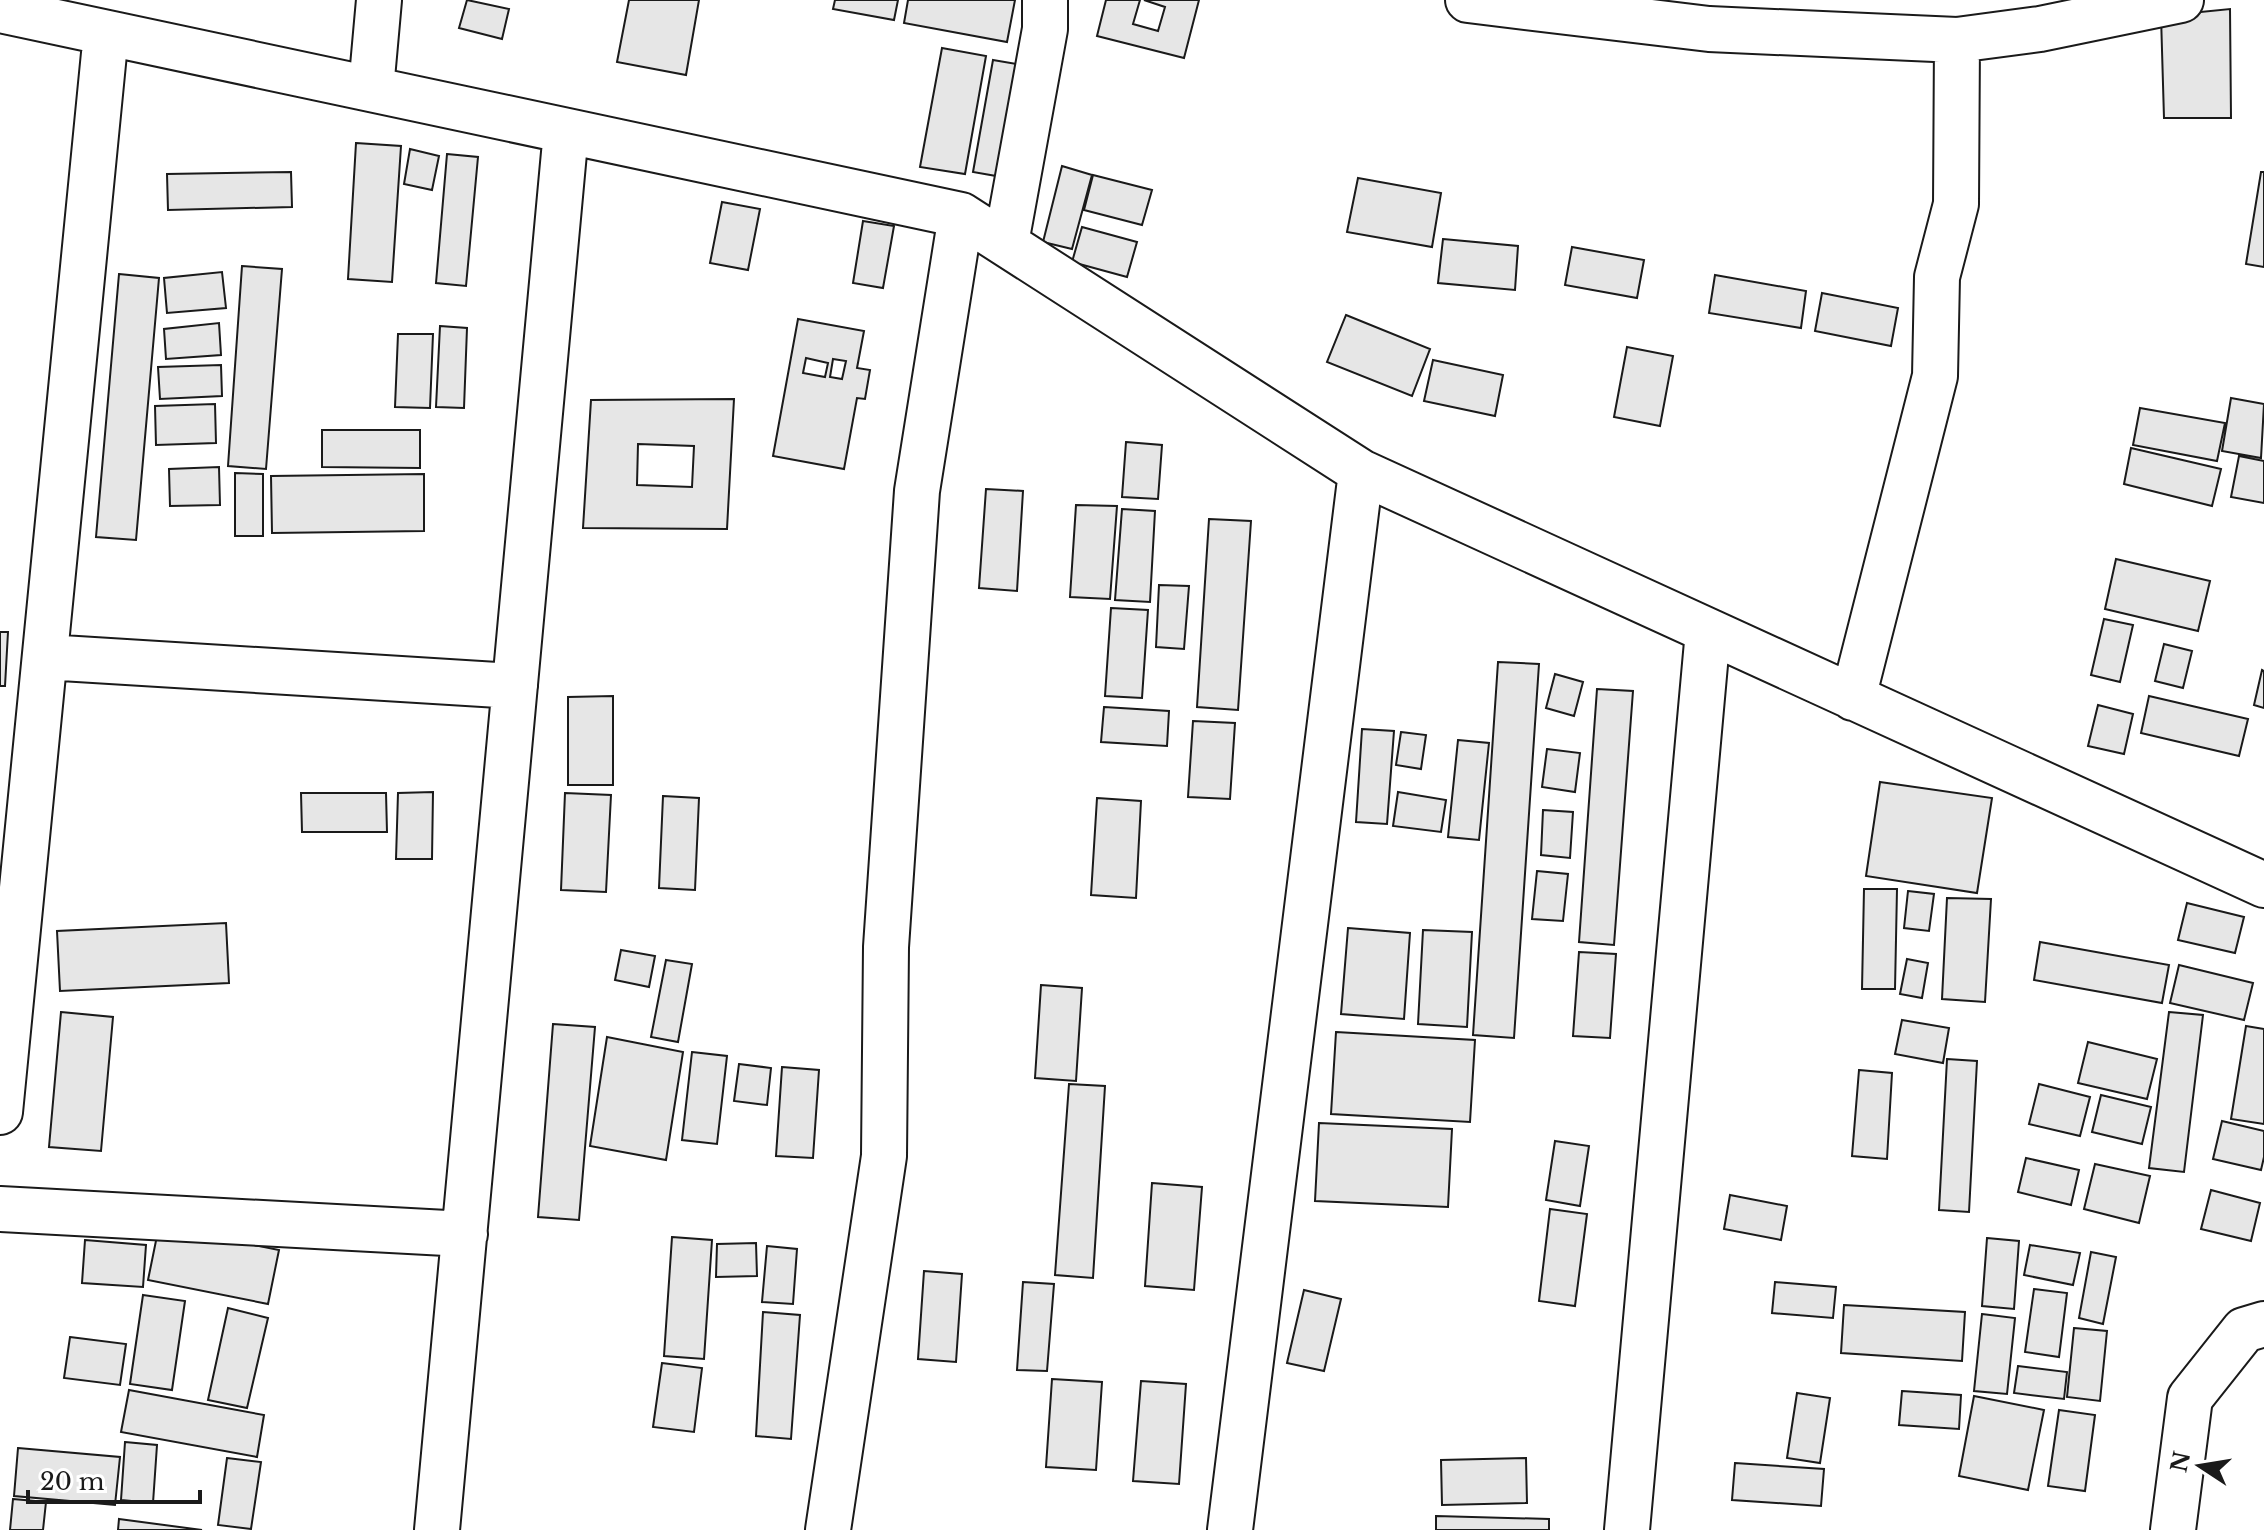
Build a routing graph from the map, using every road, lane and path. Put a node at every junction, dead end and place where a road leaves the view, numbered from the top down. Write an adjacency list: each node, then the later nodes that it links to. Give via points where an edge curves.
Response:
1 (379, 0): 9 (street)
2 (1045, 0): 12 (street, via 1045,29)
3 (1468, 0): 6 (street)
4 (2181, 0): 8 (street)
5 (0, 10): 7 (street)
6 (1709, 14): 8 (street)
7 (106, 33): 9 (street); 15 (street)
8 (1957, 40): 17 (street, via 1956,204 1937,277 1935,376)
9 (371, 89): 10 (street)
10 (566, 131): 11 (street); 16 (street)
11 (961, 215): 12 (street); 25 (street, via 917,491 886,947 884,1156)
12 (1006, 243): 13 (street)
13 (1361, 472): 14 (street); 26 (street)
14 (1708, 631): 17 (street); 27 (street)
15 (45, 657): 16 (street); 18 (street)
16 (515, 686): 22 (street)
17 (1853, 698): 19 (street)
18 (14, 828): 20 (street)
19 (2264, 885)
20 (0, 1112)
21 (0, 1209): 22 (street)
22 (465, 1234): 24 (street)
23 (2264, 1324): 28 (street, via 2244,1330 2190,1398)
24 (437, 1530)
25 (828, 1530)
26 (1230, 1530)
27 (1627, 1530)
28 (2173, 1530)

